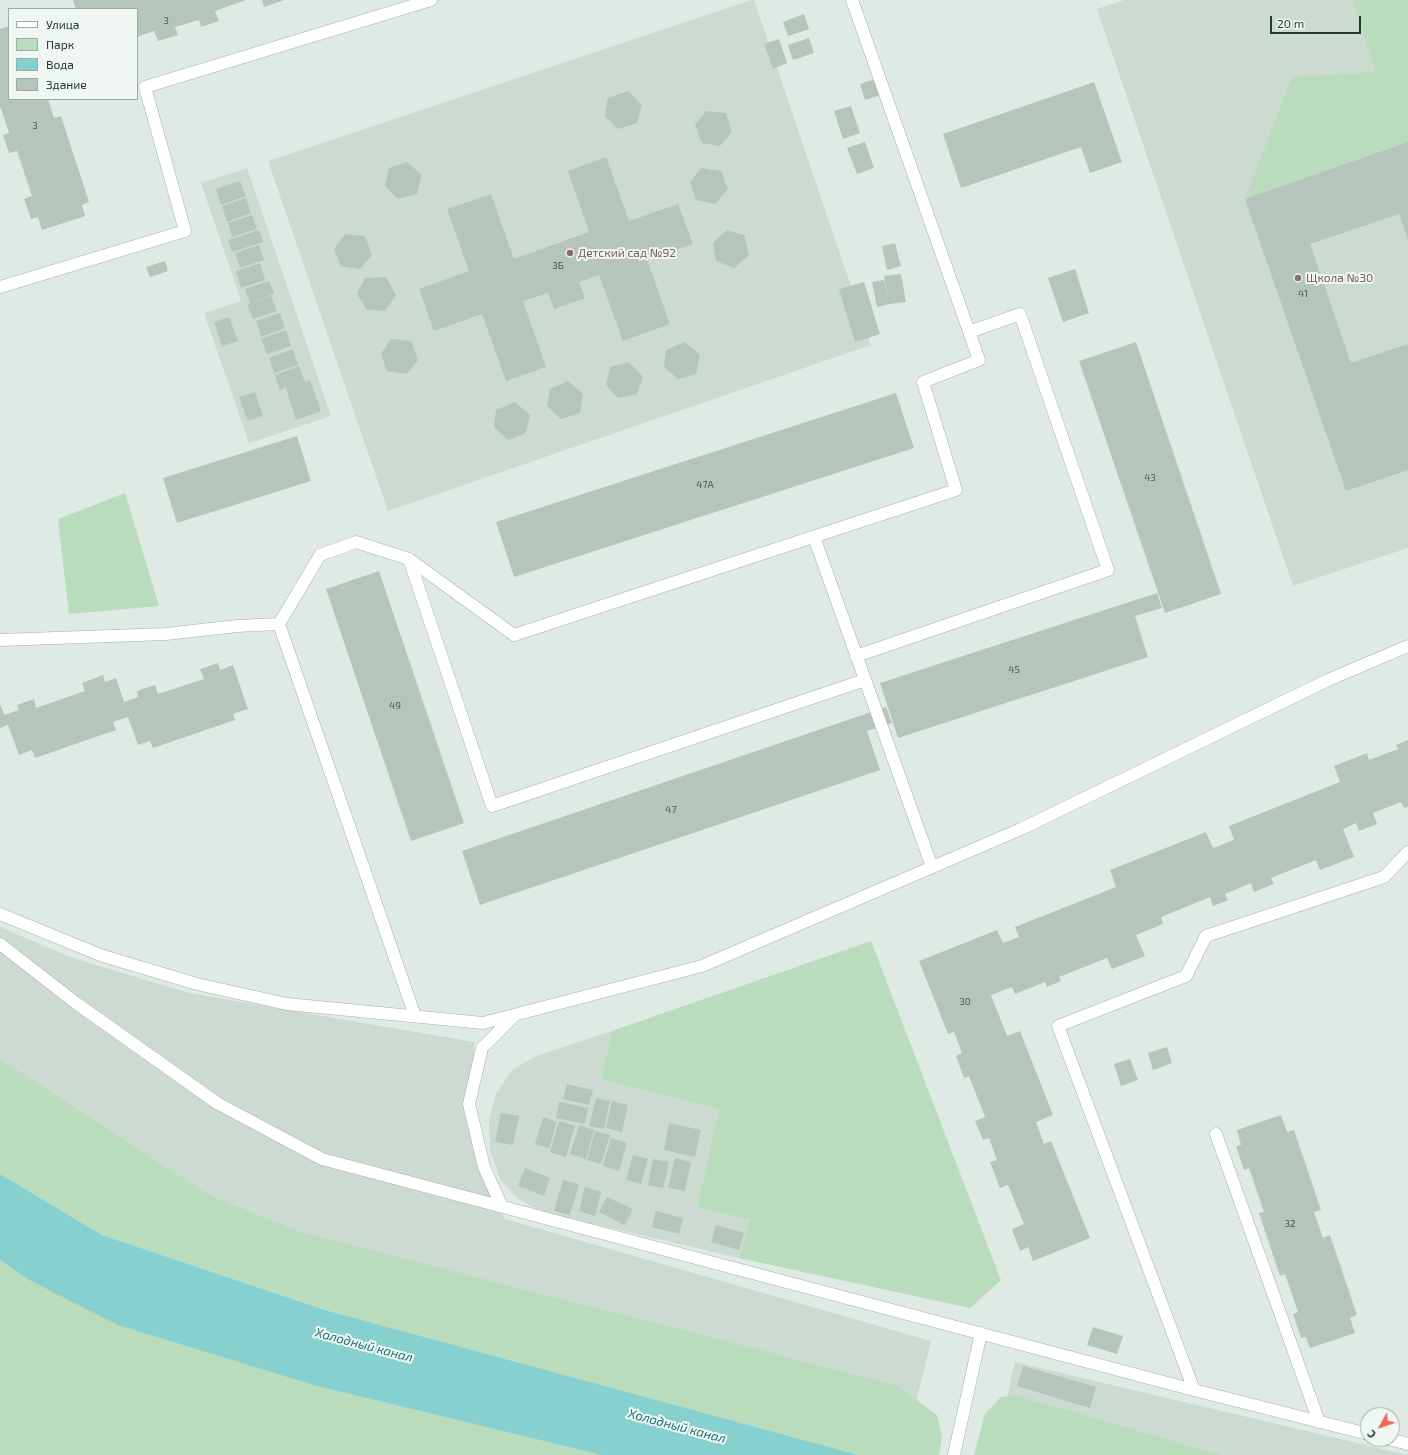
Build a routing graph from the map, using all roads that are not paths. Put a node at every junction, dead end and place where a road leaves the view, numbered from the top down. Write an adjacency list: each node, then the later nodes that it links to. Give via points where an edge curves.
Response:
1 (431, 0): 3 (street, via 144,87 185,231)
2 (852, 0): 4 (street)
3 (0, 287)
4 (969, 332): 5 (street, via 979,360 923,382 956,490); 10 (street, via 1020,314 1108,570)
5 (814, 537): 6 (street, via 514,635); 10 (street)
6 (409, 559): 7 (street, via 356,542 320,555); 11 (street, via 492,806)
7 (279, 624): 8 (street, via 166,634); 17 (street)
8 (0, 640)
9 (1408, 646): 13 (street, via 1328,680 1021,829)
10 (856, 656): 11 (street)
11 (865, 680): 13 (street)
12 (1408, 852): 21 (street, via 1384,878 1206,936 1186,976 1058,1026)
13 (932, 867): 16 (street, via 702,966)
14 (0, 914): 17 (street, via 102,956 196,984 287,1004)
15 (0, 944): 19 (street, via 76,1003 218,1103 322,1159)
16 (516, 1014): 17 (street, via 483,1023); 19 (street, via 482,1048 469,1104 484,1167)
17 (416, 1016)
18 (1216, 1134): 22 (street)
19 (502, 1207): 20 (street)
20 (981, 1333): 21 (street); 24 (street)
21 (1194, 1390): 22 (street)
22 (1319, 1422): 23 (street)
23 (1360, 1432)
24 (954, 1455)

